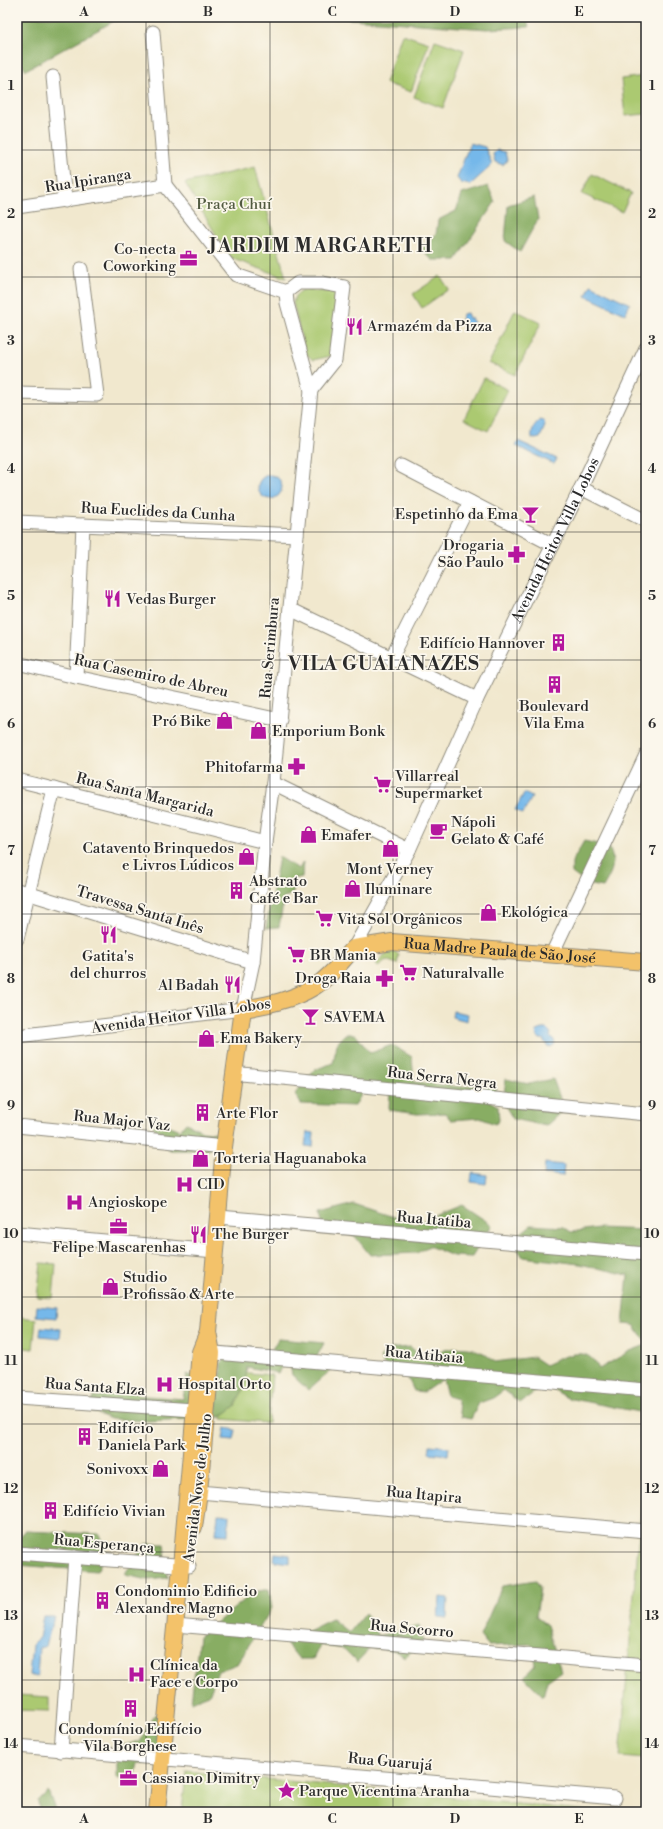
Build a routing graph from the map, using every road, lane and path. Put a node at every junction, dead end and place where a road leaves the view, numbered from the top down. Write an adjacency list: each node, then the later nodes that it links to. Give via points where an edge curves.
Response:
1 (153, 32): 3 (street)
2 (53, 77): 4 (street)
3 (164, 185): 4 (street, Rua Ipiranga); 7 (street, via 236,275)
4 (65, 201): 5 (street, Rua Ipiranga)
5 (17, 207)
6 (81, 269): 10 (street, via 97,395)
7 (286, 292): 9 (street, Rua Serimbura); 9 (street, via 298,283 322,283 344,287 335,360)
8 (646, 348): 12 (street, Avenida Heitor Villa Lobos)
9 (311, 390): 17 (street, Rua Serimbura)
10 (17, 393)
11 (401, 466): 13 (street)
12 (581, 488): 14 (street); 18 (street, Avenida Heitor Villa Lobos)
13 (470, 502): 18 (street); 20 (street)
14 (646, 521)
15 (17, 522): 16 (street, Rua Euclides da Cunha)
16 (83, 525): 17 (street, Rua Euclides da Cunha); 22 (street)
17 (297, 535): 19 (street, Rua Serimbura)
18 (553, 545): 23 (street, Avenida Heitor Villa Lobos)
19 (290, 609): 20 (street); 24 (street, Rua Serimbura)
20 (392, 659): 23 (street)
21 (17, 663): 22 (street, Rua Casemiro de Abreu)
22 (76, 677): 24 (street, Rua Casemiro de Abreu)
23 (476, 699): 30 (street, Avenida Heitor Villa Lobos)
24 (280, 720): 27 (street, Rua Serimbura)
25 (646, 755): 34 (street)
26 (17, 780): 28 (street, Rua Santa Margarida)
27 (274, 783): 29 (street, Rua Serimbura); 30 (street)
28 (54, 789): 29 (street, Rua Santa Margarida); 31 (street)
29 (265, 842): 35 (street, Rua Serimbura)
30 (409, 850): 33 (street, Avenida Heitor Villa Lobos)
31 (22, 891): 32 (street); 35 (street, Travessa Santa Inês)
32 (17, 939)
33 (354, 948): 34 (main road, Rua Madre Paula de São José, via 392,942); 37 (main road, Avenida Heitor Villa Lobos, via 314,987 278,1002)
34 (552, 954): 36 (main road, Rua Madre Paula de São José)
35 (253, 962): 37 (street, Rua Serimbura)
36 (646, 962)
37 (243, 1010): 38 (street, Avenida Heitor Villa Lobos); 39 (main road, Avenida Nove de Julho)
38 (17, 1036)
39 (234, 1075): 40 (street, Rua Serra Negra); 42 (main road, Avenida Nove de Julho)
40 (646, 1114)
41 (17, 1126): 42 (street, Rua Major Vaz)
42 (224, 1147): 43 (main road, Avenida Nove de Julho)
43 (219, 1217): 45 (main road, Avenida Nove de Julho); 46 (street, Rua Itatiba)
44 (17, 1232): 45 (street)
45 (215, 1251): 47 (main road, Avenida Nove de Julho)
46 (646, 1254)
47 (206, 1352): 48 (street, Rua Atibaia); 50 (main road, Avenida Nove de Julho); 51 (main road, Avenida Nove de Julho)
48 (646, 1390)
49 (17, 1398): 50 (street, Rua Santa Elza)
50 (194, 1410): 55 (main road, Avenida Nove de Julho)
51 (199, 1492): 52 (street, Rua Itapira); 55 (main road, Avenida Nove de Julho)
52 (646, 1531)
53 (17, 1553): 54 (street, Rua Esperança)
54 (75, 1557): 55 (street, Rua Esperança); 59 (street)
55 (185, 1566): 56 (main road, Avenida Nove de Julho)
56 (179, 1625): 57 (street, Rua Socorro); 60 (main road, Avenida Nove de Julho)
57 (646, 1666)
58 (17, 1746): 59 (street, Rua Guarujá)
59 (61, 1751): 60 (street, Rua Guarujá)
60 (166, 1759): 61 (street, Rua Guarujá); 62 (main road, Avenida Nove de Julho); 63 (main road, Avenida Nove de Julho)
61 (615, 1798)
62 (157, 1812)
63 (165, 1812)

